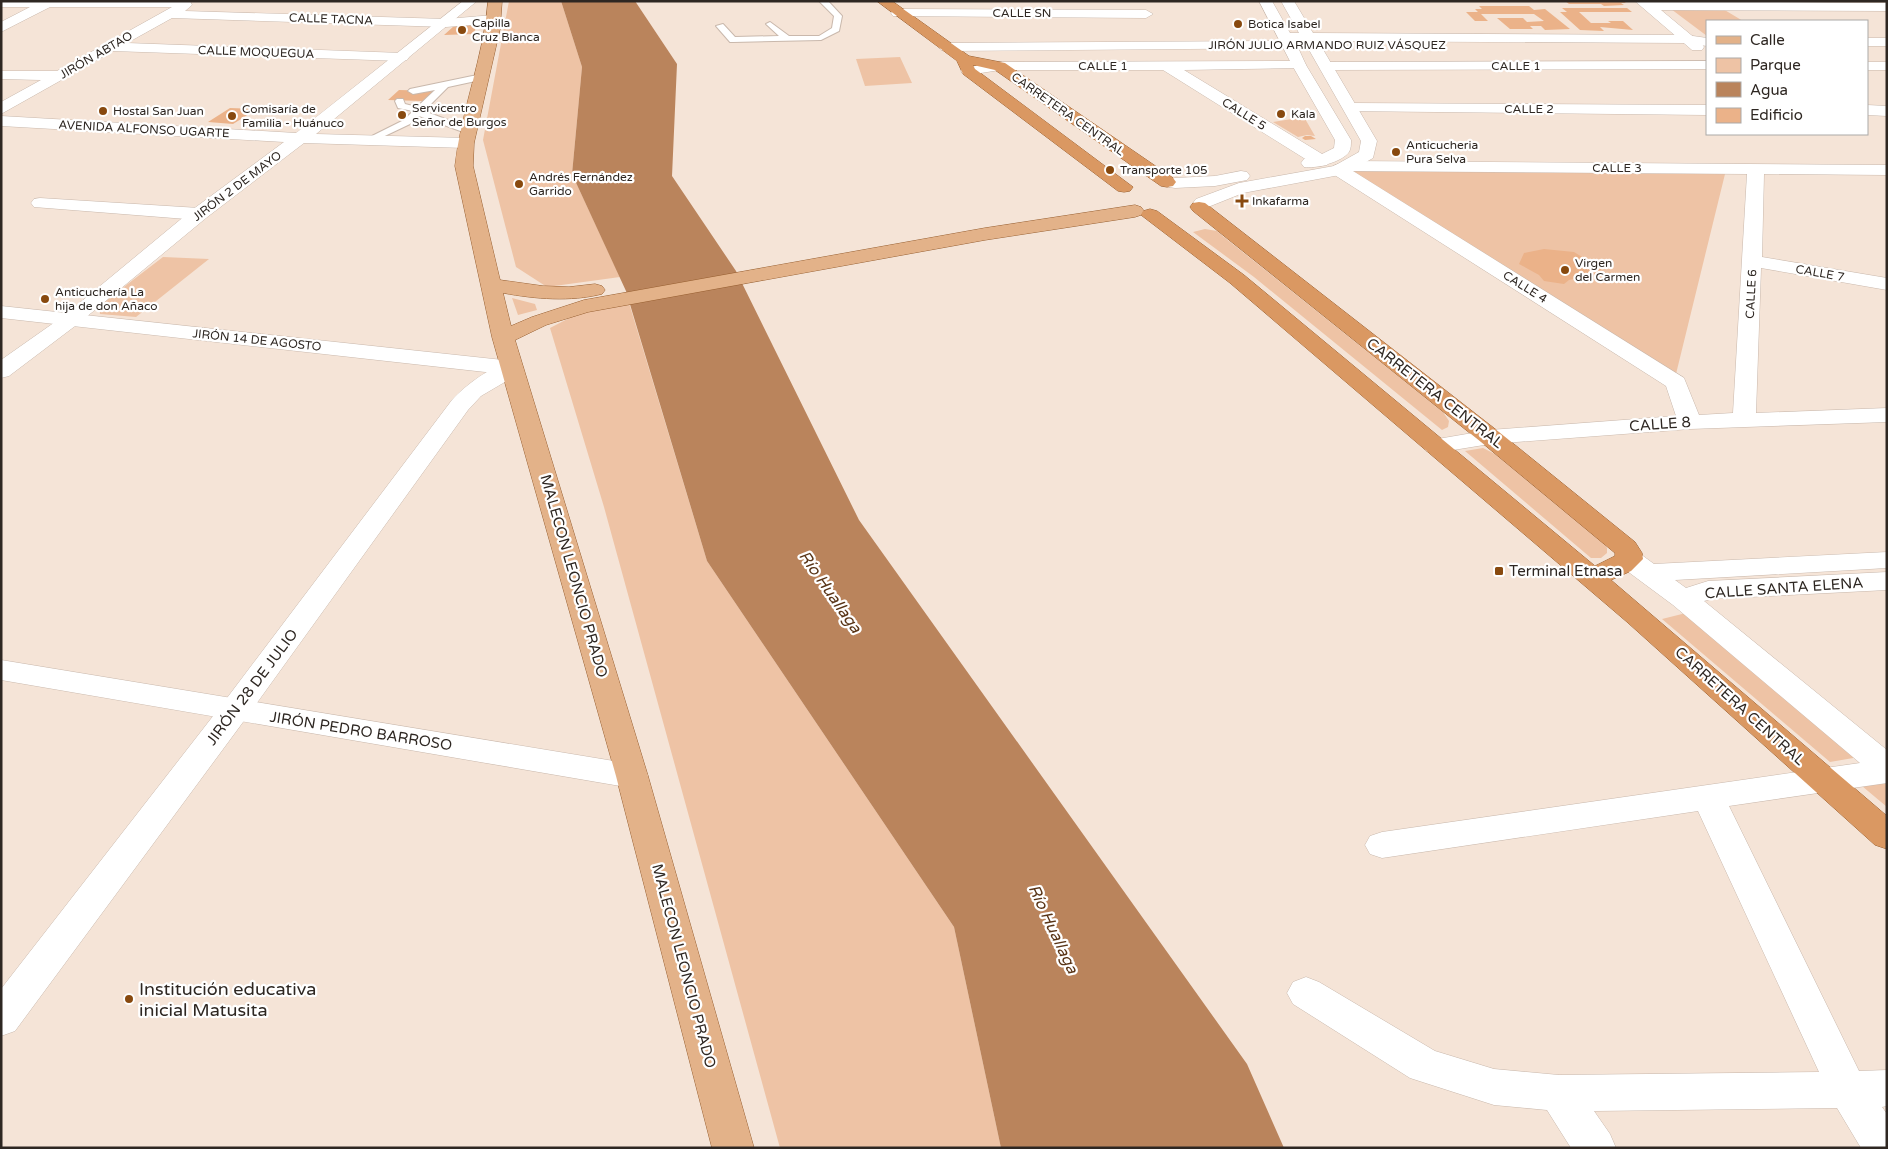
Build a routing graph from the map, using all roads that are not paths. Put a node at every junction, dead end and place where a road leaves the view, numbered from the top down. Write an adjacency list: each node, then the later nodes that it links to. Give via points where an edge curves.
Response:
1 (472, 1): 19 (street, JIRÓN 2 DE MAYO)
2 (495, 1): 18 (main road, MALECON LEONCIO PRADO)
3 (823, 1): 23 (lane, via 838,16 836,29 821,38)
4 (883, 1): 16 (highway)
5 (916, 1): 15 (street)
6 (1265, 1): 24 (street)
7 (1287, 1): 25 (street)
8 (28, 2): 10 (street); 11 (street)
9 (189, 2): 11 (street); 17 (street, JIRÓN ABTAO)
10 (1, 3)
11 (48, 3): 22 (street)
12 (1645, 4): 14 (street); 28 (street)
13 (1144, 7): 15 (street, CALLE SN); 30 (street, CALLE SN)
14 (1887, 7)
15 (931, 12): 16 (street, CALLE SN); 33 (street, via 957,32)
16 (898, 13): 29 (highway)
17 (168, 14): 19 (street, CALLE TACNA); 31 (street, JIRÓN ABTAO)
18 (494, 19): 19 (street, CALLE TACNA); 43 (main road, MALECON LEONCIO PRADO)
19 (446, 23): 32 (street, JIRÓN 2 DE MAYO)
20 (770, 24): 23 (lane)
21 (720, 26): 23 (lane, via 733,40)
22 (1, 28)
23 (787, 39)
24 (1288, 41): 25 (street, JIRÓN JULIO ARMANDO RUIZ VÁSQUEZ); 30 (street, JIRÓN JULIO ARMANDO RUIZ VÁSQUEZ); 34 (street)
25 (1311, 42): 28 (street, JIRÓN JULIO ARMANDO RUIZ VÁSQUEZ); 37 (street)
26 (1868, 42): 27 (street)
27 (1887, 42)
28 (1699, 43)
29 (946, 46): 33 (street, JIRÓN JULIO ARMANDO RUIZ VÁSQUEZ)
30 (1155, 46): 33 (street, JIRÓN JULIO ARMANDO RUIZ VÁSQUEZ)
31 (109, 47): 32 (street, CALLE MOQUEGUA); 42 (street, JIRÓN ABTAO)
32 (402, 57): 55 (street, JIRÓN 2 DE MAYO)
33 (969, 59): 35 (highway, CARRETERA CENTRAL); 62 (highway, CARRETERA CENTRAL)
34 (1299, 65): 36 (street, CALLE 1); 57 (street, via 1343,140 1342,150)
35 (1000, 66): 36 (street, CALLE 1); 61 (highway, CARRETERA CENTRAL)
36 (1166, 66): 57 (street, CALLE 5)
37 (1326, 66): 38 (street, CALLE 1); 47 (street)
38 (1706, 66)
39 (1868, 66): 40 (street)
40 (1887, 66)
41 (1, 74): 42 (street)
42 (59, 76): 48 (street, JIRÓN ABTAO)
43 (482, 77): 44 (lane); 54 (main road, MALECON LEONCIO PRADO)
44 (445, 85): 45 (lane); 51 (lane)
45 (414, 90)
46 (400, 101): 51 (lane, via 401,106)
47 (1351, 108): 49 (street, CALLE 2); 58 (street, via 1369,141 1367,154)
48 (1, 109)
49 (1706, 110)
50 (1868, 110): 52 (street)
51 (418, 111): 54 (lane); 56 (lane, via 407,122)
52 (1887, 111)
53 (1, 121): 55 (street, AVENIDA ALFONSO UGARTE)
54 (468, 137): 56 (street, AVENIDA ALFONSO UGARTE); 69 (main road, MALECON LEONCIO PRADO, via 464,166)
55 (300, 138): 56 (street, AVENIDA ALFONSO UGARTE); 66 (street, JIRÓN 2 DE MAYO)
56 (367, 141)
57 (1321, 161): 61 (street, via 1215,181)
58 (1343, 168): 59 (street, CALLE 3); 64 (street, via 1239,188); 79 (street, CALLE 4, via 1676,383)
59 (1756, 169): 60 (street, CALLE 3); 68 (street, CALLE 6)
60 (1887, 170)
61 (1171, 183): 62 (highway, via 1143,182); 64 (highway, CARRETERA CENTRAL, via 1202,197)
62 (1120, 190): 65 (highway, CARRETERA CENTRAL, via 1117,200 1123,206); 67 (main road, via 1096,202)
63 (40, 203): 66 (street)
64 (1191, 209): 65 (highway); 80 (highway, CARRETERA CENTRAL)
65 (1142, 213): 67 (main road); 81 (highway, CARRETERA CENTRAL, via 1237,279)
66 (199, 214): 73 (street, JIRÓN 2 DE MAYO)
67 (883, 247): 71 (main road)
68 (1753, 261): 70 (street, CALLE 7); 78 (street, CALLE 6)
69 (491, 284): 71 (main road); 74 (main road, MALECON LEONCIO PRADO)
70 (1887, 284)
71 (579, 300): 74 (main road)
72 (1, 312): 73 (street, JIRÓN 14 DE AGOSTO)
73 (72, 319): 75 (street, JIRÓN 14 DE AGOSTO); 76 (street, JIRÓN 2 DE MAYO)
74 (503, 338): 75 (main road, MALECON LEONCIO PRADO)
75 (512, 368): 88 (street, JIRÓN 28 DE JULIO, via 474,390 460,405); 90 (main road, MALECON LEONCIO PRADO)
76 (1, 371)
77 (1887, 415): 78 (street, CALLE 8)
78 (1744, 419): 79 (street, CALLE 8)
79 (1690, 422): 80 (street, CALLE 8)
80 (1490, 437): 81 (street, CALLE 8); 83 (highway, CARRETERA CENTRAL, via 1626,548)
81 (1435, 446): 84 (highway, CARRETERA CENTRAL)
82 (1887, 560): 83 (street, via 1709,568)
83 (1638, 566): 84 (highway, via 1620,565); 86 (street)
84 (1591, 578): 91 (highway, CARRETERA CENTRAL)
85 (1887, 581): 86 (street, CALLE SANTA ELENA, via 1708,590)
86 (1683, 599): 89 (street)
87 (1, 670): 88 (street, JIRÓN PEDRO BARROSO)
88 (235, 710): 90 (street, JIRÓN PEDRO BARROSO); 96 (street, JIRÓN 28 DE JULIO)
89 (1887, 769): 91 (street)
90 (632, 776): 100 (main road, MALECON LEONCIO PRADO)
91 (1824, 780): 92 (street); 93 (highway, CARRETERA CENTRAL)
92 (1708, 798): 94 (street); 98 (street)
93 (1887, 836)
94 (1382, 845)
95 (1306, 993): 99 (street, via 1424,1065 1494,1087)
96 (1, 1019)
97 (1887, 1088): 98 (street)
98 (1848, 1090): 99 (street); 102 (street)
99 (1559, 1093): 101 (street)
100 (733, 1148)
101 (1595, 1148)
102 (1886, 1148)

